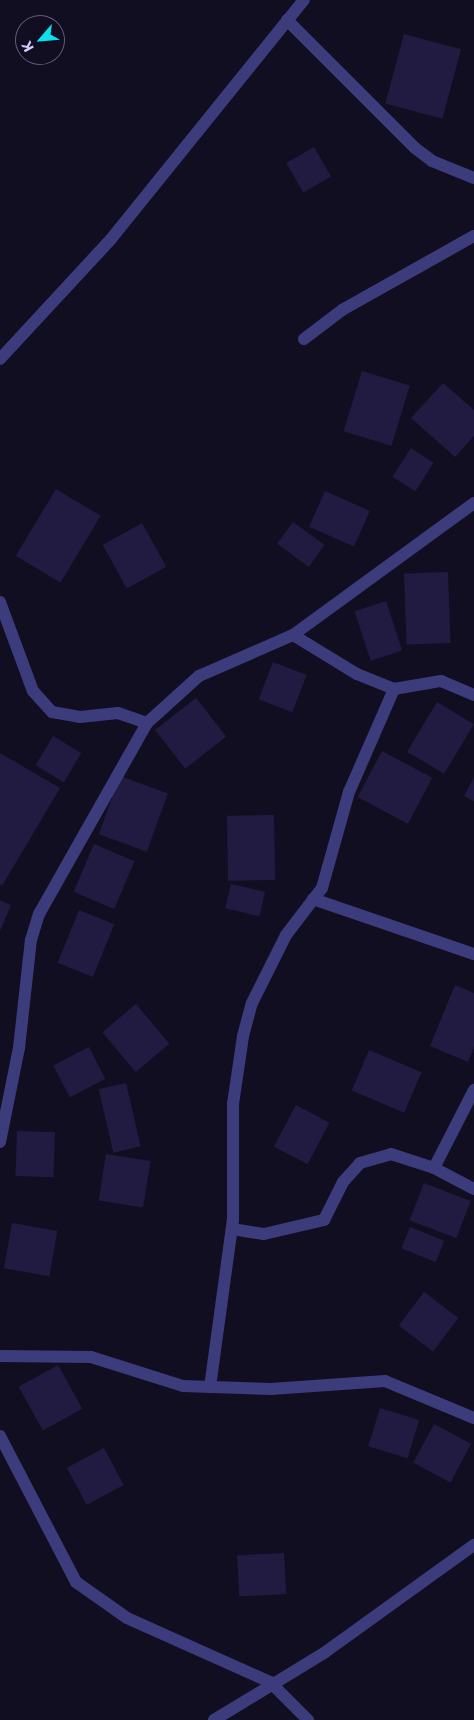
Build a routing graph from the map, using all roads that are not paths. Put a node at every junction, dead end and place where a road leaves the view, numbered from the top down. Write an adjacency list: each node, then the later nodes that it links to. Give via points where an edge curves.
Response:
1 (304, 0): 2 (street)
2 (287, 20): 3 (street, via 415,148 432,161); 6 (street, via 111,239)
3 (474, 178)
4 (474, 236): 5 (street, via 342,310)
5 (304, 339)
6 (0, 359)
7 (474, 503): 9 (street)
8 (0, 602): 12 (street, via 33,691 52,712 80,717 118,713)
9 (293, 635): 10 (street, via 357,674); 12 (street, via 199,676)
10 (394, 689): 11 (street, via 441,681); 13 (street, via 350,792 322,888)
11 (474, 695)
12 (147, 723): 16 (street, via 39,914 31,940 19,1048)
13 (314, 899): 14 (street); 19 (street, via 286,935 252,1003 243,1036 233,1104)
14 (474, 954)
15 (474, 1090): 17 (street)
16 (0, 1142)
17 (434, 1168): 18 (street); 19 (street, via 391,1154 360,1163 343,1182 324,1220 264,1234)
18 (474, 1189)
19 (232, 1229): 21 (street)
20 (0, 1356): 21 (street, via 91,1357 183,1386)
21 (210, 1387): 22 (street, via 271,1389 384,1381)
22 (474, 1418)
23 (0, 1436): 25 (street, via 76,1582 127,1618)
24 (474, 1545): 25 (street, via 324,1653)
25 (270, 1682): 26 (street); 27 (street)
26 (214, 1720)
27 (308, 1720)

